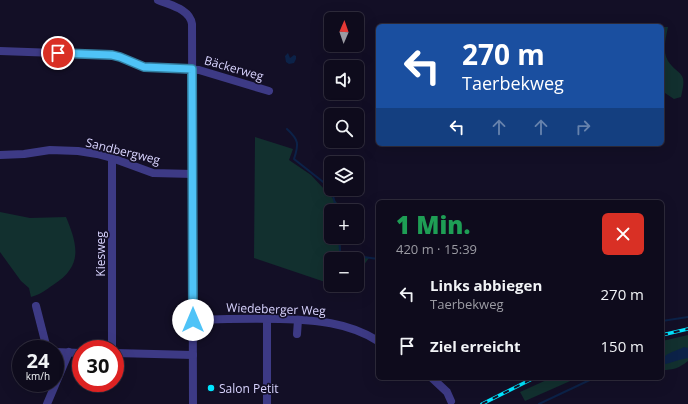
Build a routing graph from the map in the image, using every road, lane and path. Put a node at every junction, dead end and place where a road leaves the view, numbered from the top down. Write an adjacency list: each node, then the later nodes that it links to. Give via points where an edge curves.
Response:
1 (158, 0): 3 (street, Bäckerweg, via 185,12 192,18)
2 (0, 50): 3 (street, via 102,54 120,57 144,67)
3 (192, 69): 4 (street, Bäckerweg); 7 (street, Bäckerweg)
4 (269, 91)
5 (0, 154): 6 (street, Sandbergweg, via 60,150)
6 (112, 158): 7 (street, Sandbergweg, via 153,173); 14 (street, Kiesweg)
7 (193, 174): 10 (street, Bäckerweg)
8 (36, 306): 13 (street)
9 (266, 319): 10 (street, Wiedeberger Weg); 11 (street, Wiedeberger Weg); 26 (street)
10 (193, 320): 19 (street, Bäckerweg)
11 (298, 320): 12 (street); 15 (street, Wiedeberger Weg, via 344,326)
12 (297, 334)
13 (45, 340)
14 (112, 340)
15 (376, 340)
16 (64, 352): 17 (street)
17 (69, 352): 20 (street)
18 (124, 353): 19 (street)
19 (193, 355): 25 (street, Bäckerweg)
20 (64, 363)
21 (434, 380): 23 (street, via 447,392)
22 (52, 392): 24 (street)
23 (451, 402)
24 (47, 404)
25 (193, 404)
26 (267, 404)

